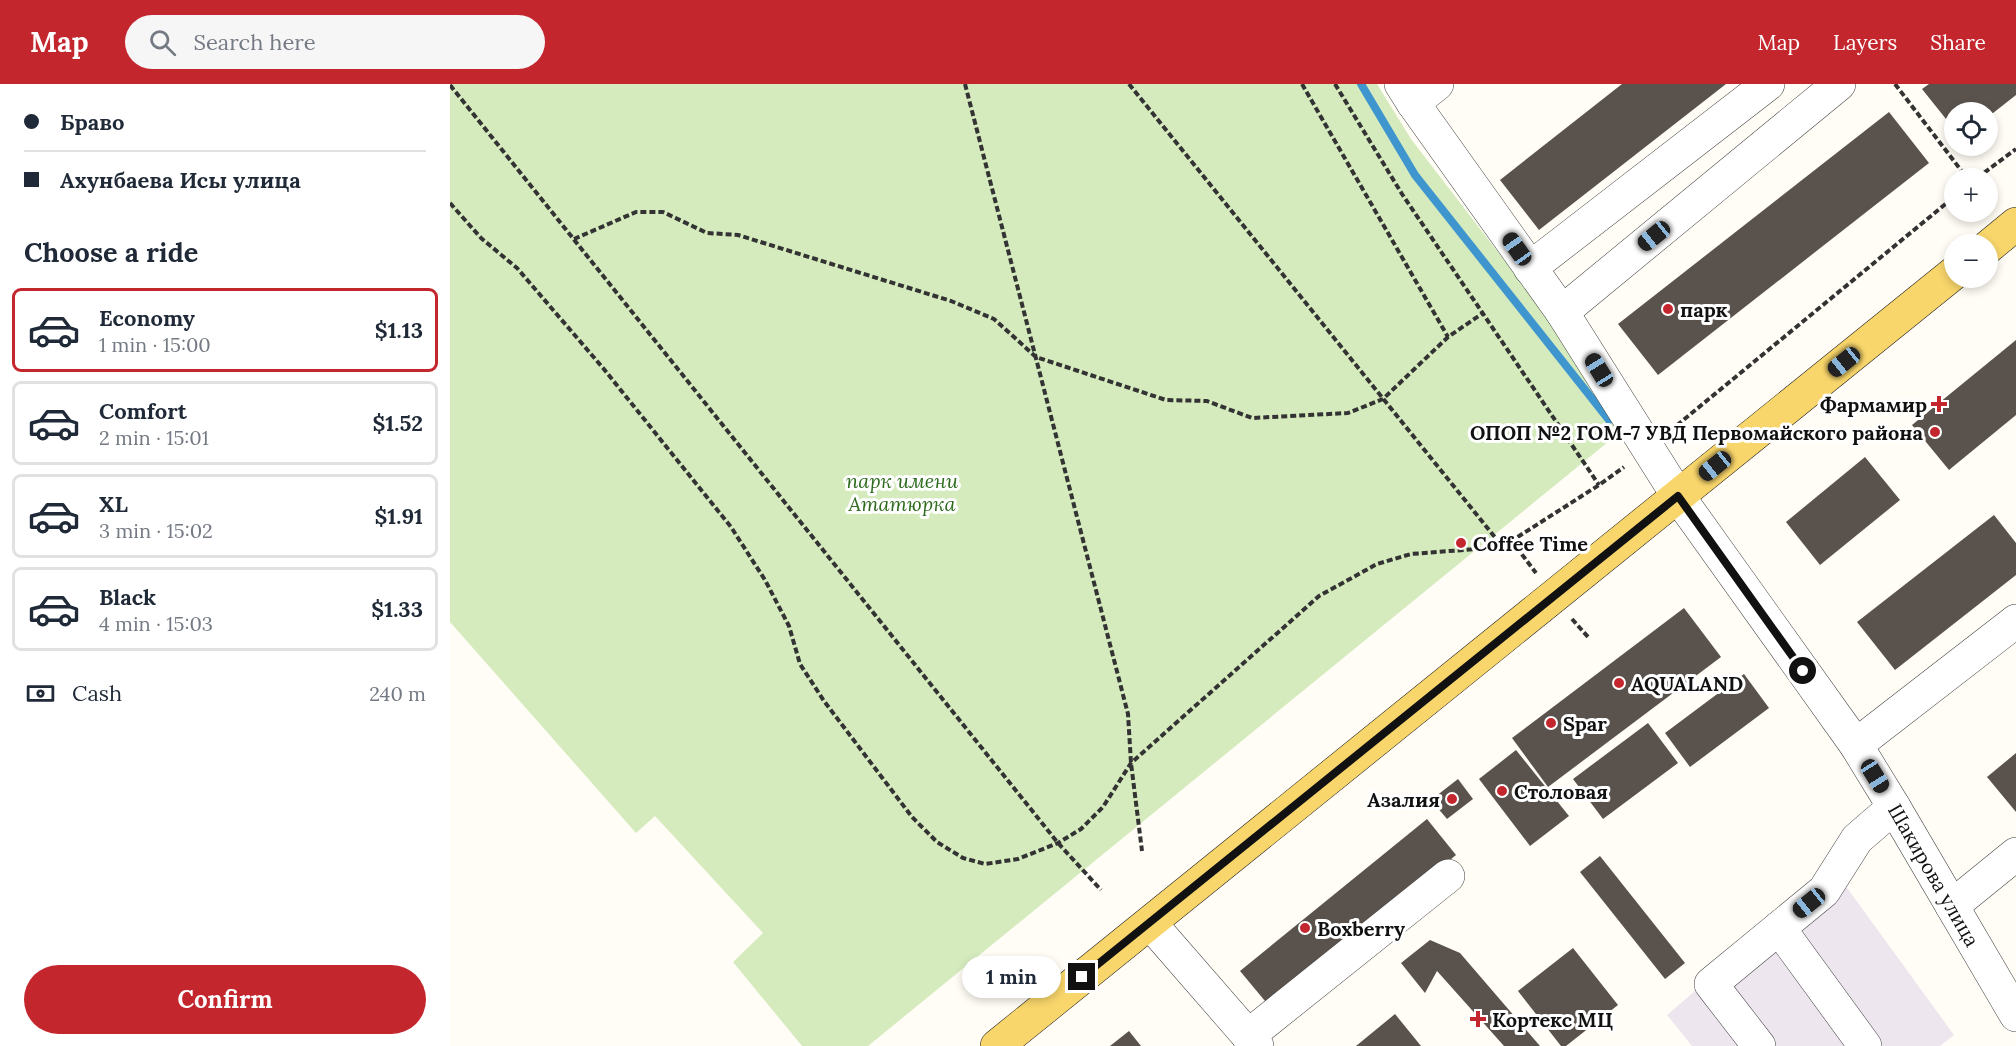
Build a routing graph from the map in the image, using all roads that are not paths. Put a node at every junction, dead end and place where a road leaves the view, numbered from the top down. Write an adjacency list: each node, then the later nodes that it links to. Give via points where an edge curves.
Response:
1 (1768, 84): 6 (street)
2 (1839, 84): 8 (street)
3 (1417, 90): 6 (street, Шакирова улица)
4 (2016, 224): 5 (main road)
5 (1998, 239)
6 (1530, 268): 8 (street, Шакирова улица)
7 (1944, 281): 9 (main road)
8 (1562, 312): 9 (street, Шакирова улица)
9 (1678, 496): 11 (street, Шакирова улица); 16 (main road)
10 (2016, 621): 11 (street)
11 (1856, 745): 12 (street, Шакирова улица)
12 (1894, 807): 15 (street, Шакирова улица); 17 (street, via 1857,839 1824,891)
13 (2016, 854): 15 (street)
14 (1448, 876): 19 (street)
15 (1952, 906): 18 (street, Шакирова улица)
16 (1150, 922): 19 (street); 20 (main road)
17 (1779, 928): 21 (street, via 1711,984); 22 (street)
18 (2016, 1016)
19 (1252, 1041)
20 (997, 1046)
21 (1759, 1046)
22 (1865, 1046)

